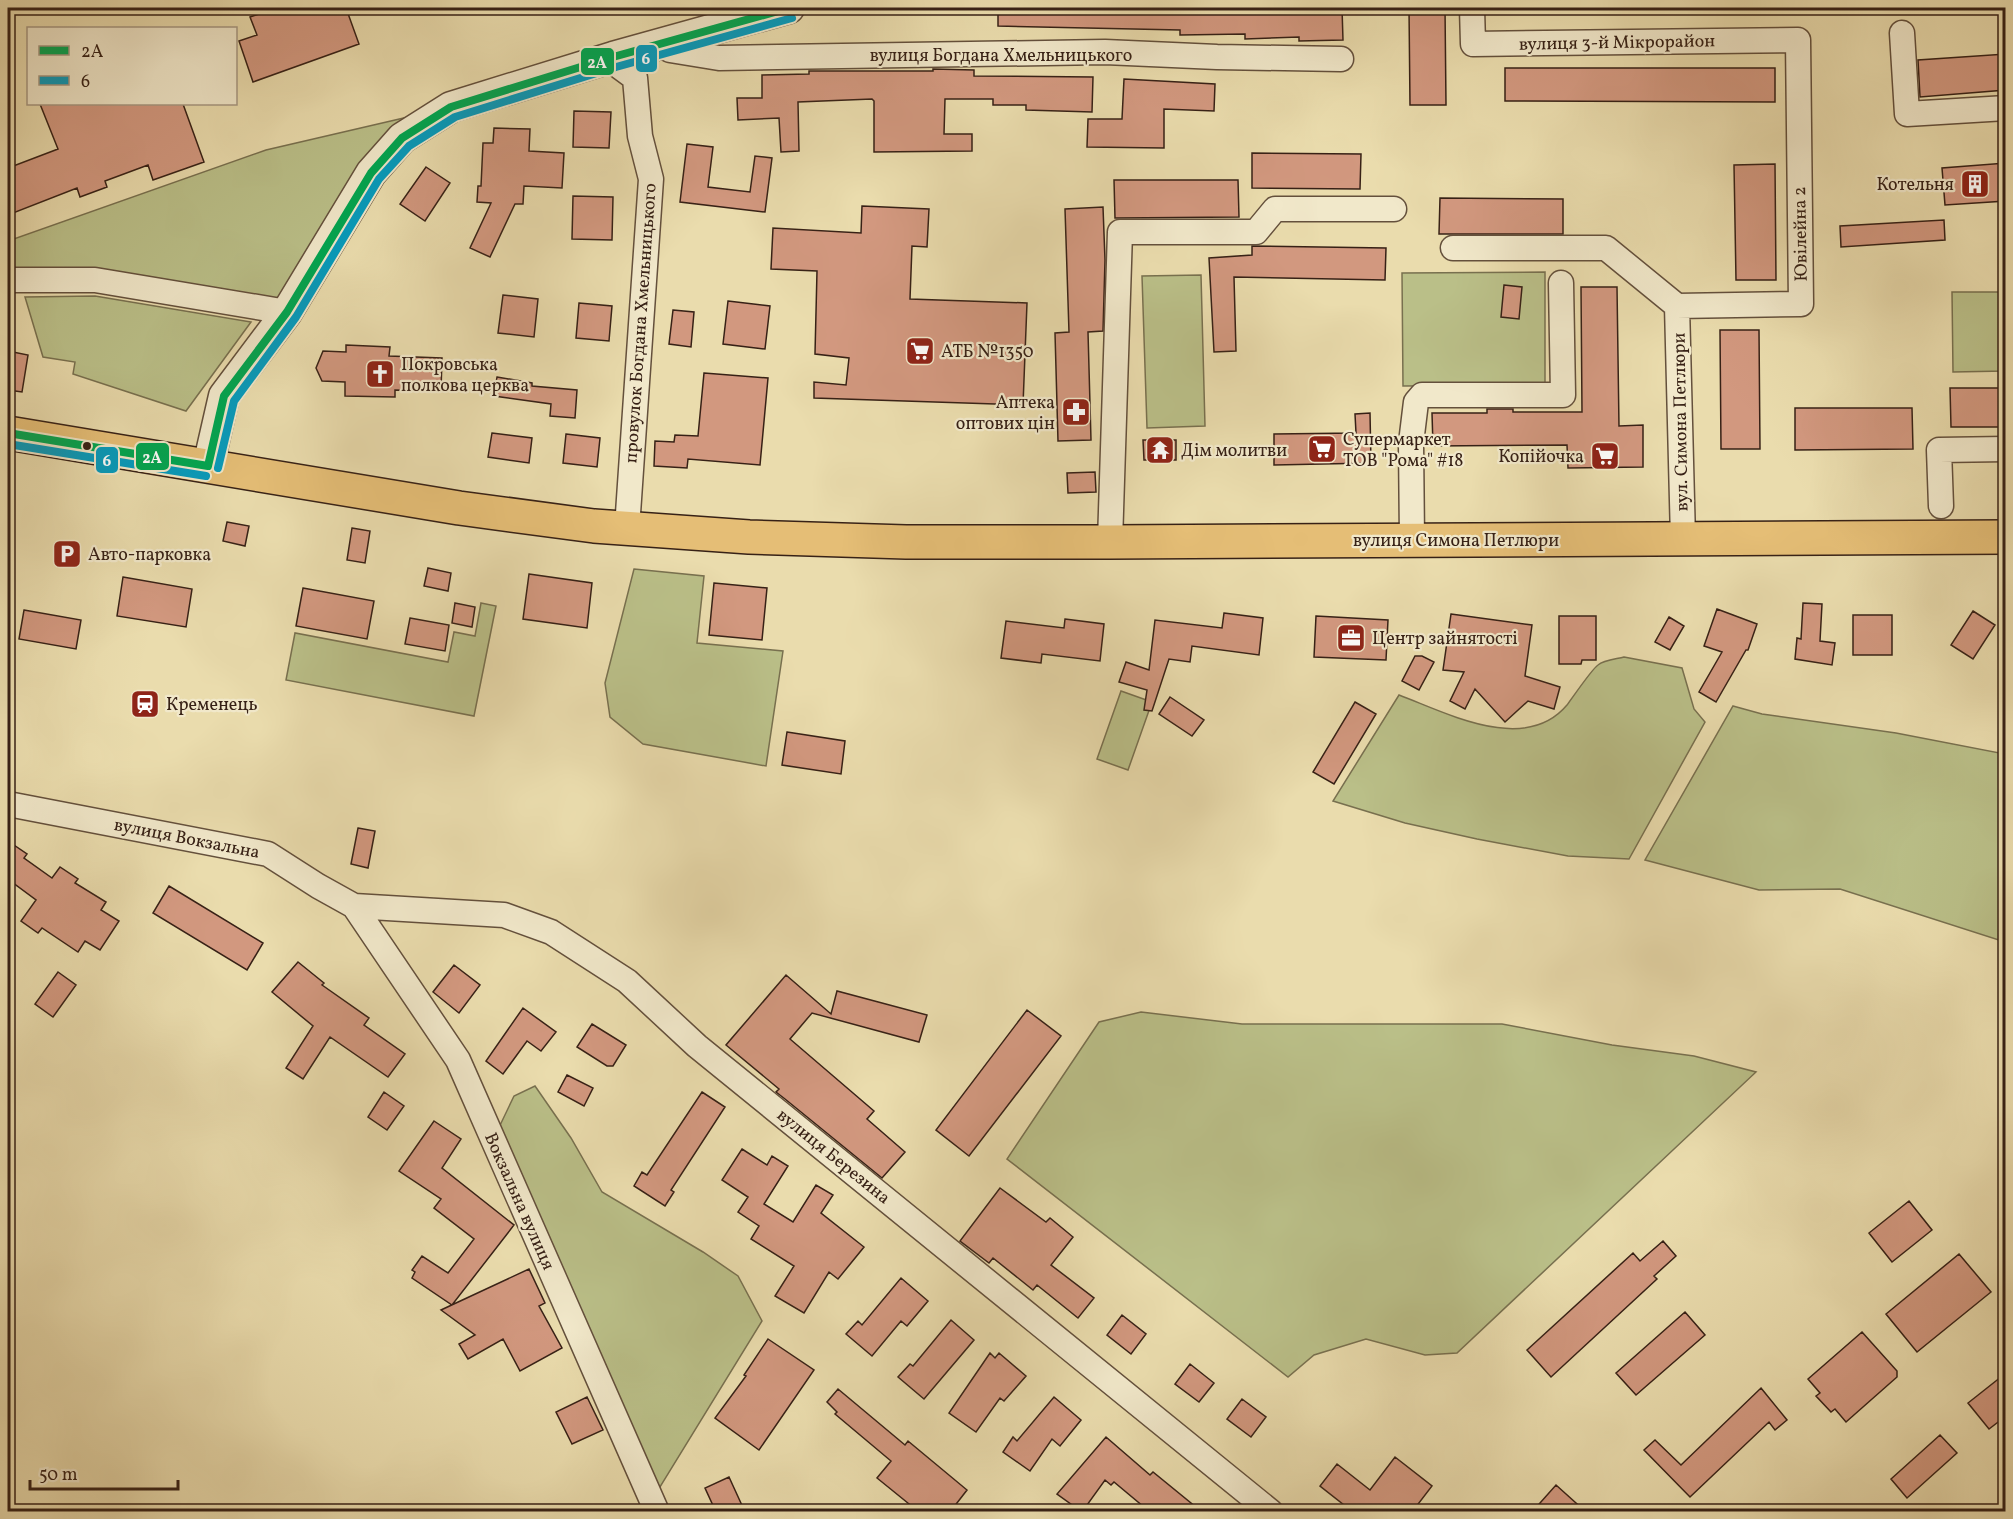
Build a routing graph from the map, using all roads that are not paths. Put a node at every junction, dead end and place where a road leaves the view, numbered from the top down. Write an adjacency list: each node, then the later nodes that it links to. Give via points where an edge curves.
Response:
1 (789, 8): 5 (street)
2 (1472, 8): 4 (street, вулиця 3-й Мікрорайон, via 1473,44)
3 (1902, 33): 8 (street, via 1907,114)
4 (1798, 40): 13 (street, Ювілейна 2, via 1800,304)
5 (664, 43): 6 (street); 7 (street, вулиця Богдана Хмельницького, via 670,50 719,58 1105,52)
6 (614, 57): 14 (street, via 451,107 402,138 371,173); 19 (street, провулок Богдана Хмельницького, via 635,78 640,136 651,179)
7 (1341, 59)
8 (2006, 108)
9 (1394, 209): 23 (street, via 1275,209 1256,232 1120,232)
10 (1453, 248): 13 (street, via 1606,248)
11 (8, 280): 14 (street, via 95,280)
12 (1561, 283): 20 (street, вулиця Симона Петлюри, via 1563,395 1422,395 1416,402 1411,443)
13 (1677, 306): 22 (street, вул. Симона Петлюри)
14 (287, 312): 17 (street, via 224,396)
15 (8, 433): 17 (highway, вулиця Симона Петлюри)
16 (2006, 449): 18 (street, via 1939,450)
17 (208, 466): 19 (highway, вулиця Симона Петлюри, via 459,508)
18 (1941, 506)
19 (627, 528): 23 (highway, вулиця Симона Петлюри, via 906,542)
20 (1412, 529): 22 (highway, вулиця Симона Петлюри); 23 (highway, вулиця Симона Петлюри)
21 (2006, 537): 22 (highway, вулиця Симона Петлюри)
22 (1683, 539)
23 (1110, 542)
24 (8, 804): 25 (street, вулиця Вокзальна, via 268,854)
25 (354, 906): 26 (street, Вокзальна вулиця, via 458,1060); 27 (street, вулиця Березина, via 504,915 551,932 627,981 697,1046)
26 (657, 1512)
27 (1271, 1512)

